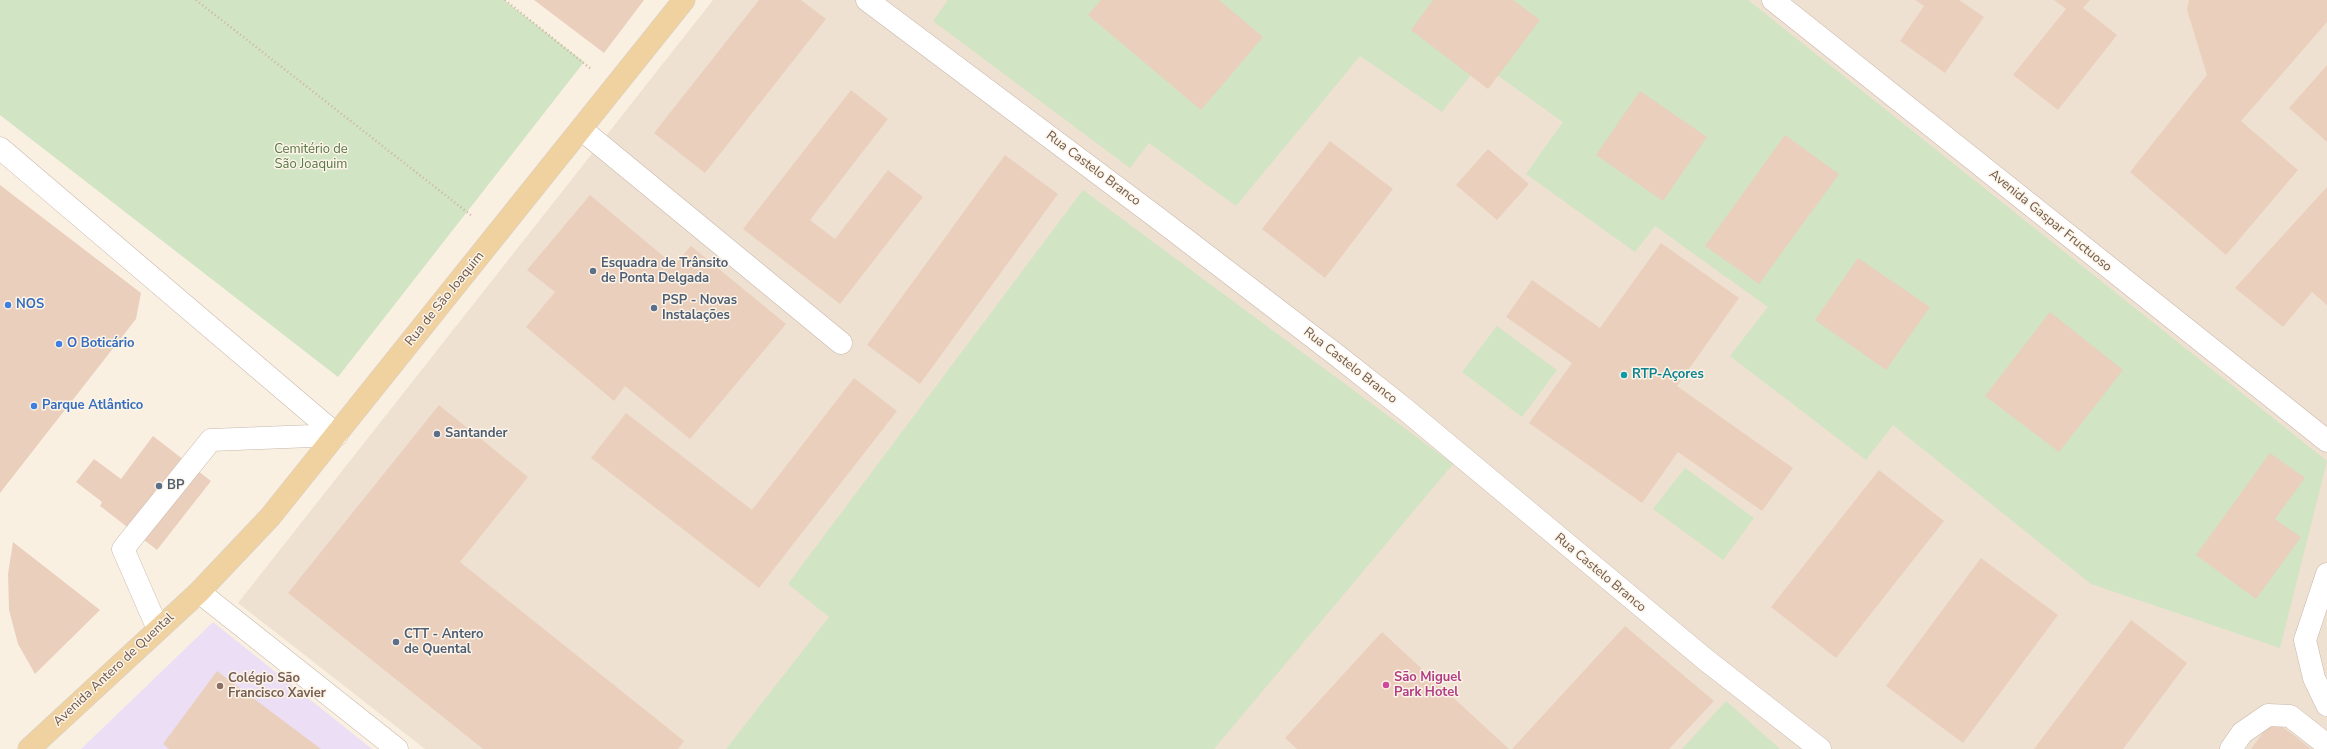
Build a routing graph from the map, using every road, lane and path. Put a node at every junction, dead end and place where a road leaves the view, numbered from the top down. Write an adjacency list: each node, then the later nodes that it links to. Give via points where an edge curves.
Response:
1 (196, 0): 9 (path)
2 (505, 0): 6 (path)
3 (684, 0): 6 (main road, Rua de São Joaquim)
4 (867, 0): 20 (street, Rua Castelo Branco, via 1339,357 1706,660)
5 (1773, 0): 12 (street, Avenida Gaspar Fructuoso)
6 (615, 88): 7 (main road, Rua de São Joaquim)
7 (581, 130): 9 (main road, Rua de São Joaquim); 10 (street)
8 (0, 148): 11 (street)
9 (496, 235): 11 (main road, Rua de São Joaquim)
10 (841, 343)
11 (337, 435): 14 (main road, Rua de São Joaquim, via 270,517); 15 (street, via 211,440 123,549)
12 (2327, 441)
13 (2327, 574): 16 (street, via 2305,640 2314,678)
14 (199, 592): 15 (main road, Avenida Antero de Quental); 19 (street)
15 (158, 629): 18 (main road, Avenida Antero de Quental)
16 (2327, 705)
17 (2327, 745): 21 (street, via 2290,716 2268,715 2242,733)
18 (29, 749)
19 (397, 749)
20 (1820, 749)
21 (2231, 749)

